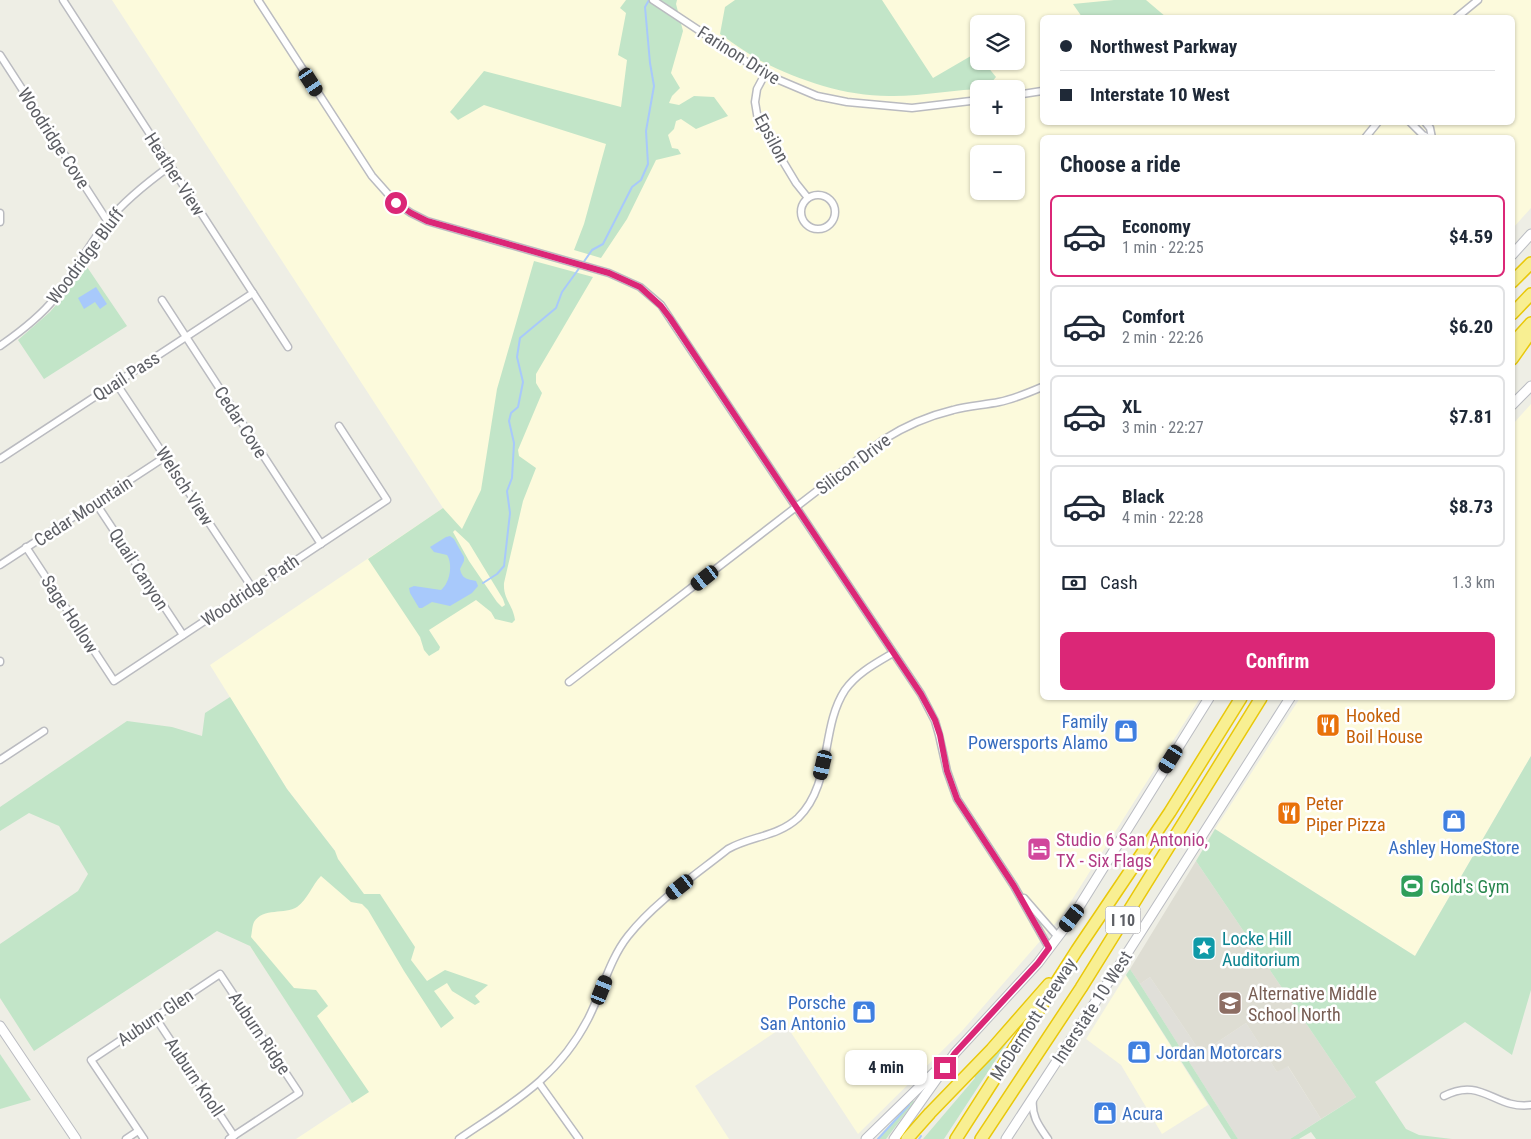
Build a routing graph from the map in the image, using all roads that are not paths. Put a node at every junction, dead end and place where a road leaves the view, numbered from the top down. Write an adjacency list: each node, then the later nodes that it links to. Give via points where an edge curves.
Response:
1 (63, 0): 15 (street, Heather View)
2 (258, 0): 43 (street, via 372,176 396,203 427,221 609,273 640,287 661,306)
3 (1478, 0): 5 (street)
4 (656, 2): 7 (street, Farinon Drive)
5 (1460, 15)
6 (0, 55): 19 (street, Woodridge Cove)
7 (765, 74): 10 (street, Farinon Drive, via 817,96 855,103 912,108); 16 (street, Epsilon, via 755,102 758,120)
8 (1040, 91): 9 (street)
9 (1025, 93)
10 (970, 101)
11 (1376, 125): 13 (street)
12 (1413, 125): 14 (street)
13 (1367, 135)
14 (1423, 135)
15 (170, 166): 19 (street, Woodridge Bluff, via 144,186); 24 (street, Heather View)
16 (808, 198): 16 (street, via 801,208 803,222 814,229 827,227 834,216 832,203 822,195)
17 (0, 214): 18 (street)
18 (0, 222)
19 (108, 222): 32 (street, Woodridge Bluff, via 54,299 26,327)
20 (1531, 234): 21 (main road)
21 (1515, 250)
22 (1531, 263): 23 (highway)
23 (1515, 279)
24 (253, 293): 30 (street, Quail Pass); 33 (street, Heather View)
25 (1531, 294): 27 (highway)
26 (162, 300): 30 (street, Cedar Cove)
27 (1515, 311)
28 (1531, 323): 31 (highway)
29 (1531, 332): 34 (highway)
30 (186, 337): 35 (street, Quail Pass); 44 (street, Cedar Cove)
31 (1515, 341)
32 (0, 346)
33 (288, 347)
34 (1515, 355)
35 (116, 383): 40 (street, Welsch View); 41 (street, Quail Pass)
36 (1531, 386): 38 (main road)
37 (1040, 388): 43 (street, Silicon Drive, via 1000,402 955,409 914,422 883,440)
38 (1515, 403)
39 (339, 426): 44 (street, Woodridge Path, via 387,500)
40 (165, 457): 42 (street, Cedar Mountain); 47 (street, Welsch View)
41 (0, 459)
42 (95, 502): 45 (street, Cedar Mountain); 48 (street, Quail Canyon)
43 (796, 508): 49 (street); 51 (street, Silicon Drive)
44 (321, 544): 47 (street, Woodridge Path)
45 (26, 547): 46 (street, Cedar Mountain); 50 (street, Sage Hollow)
46 (0, 565)
47 (253, 589): 48 (street, Woodridge Path)
48 (183, 635): 50 (street, Woodridge Path)
49 (893, 652): 58 (street, via 935,720 957,799); 66 (street, via 858,675 841,696 819,782 804,811 779,831 728,849 636,926 618,950 582,1031)
50 (114, 681)
51 (569, 682)
52 (1209, 700): 59 (main road)
53 (1240, 700): 61 (highway, McDermott Freeway / I 10, via 1170,812)
54 (1260, 700): 81 (highway, McDermott Freeway / I 10, via 1081,988)
55 (1289, 700): 68 (main road, Interstate 10 West)
56 (44, 731): 57 (street)
57 (0, 760)
58 (1014, 886): 59 (street); 60 (street)
59 (1058, 937): 60 (main road)
60 (1049, 948): 65 (main road)
61 (1077, 950): 79 (highway, via 992,1049); 80 (highway, McDermott Freeway / I 10)
62 (220, 974): 63 (street, Auburn Glen); 71 (street, Auburn Ridge, via 299,1093)
63 (155, 1017): 70 (street, Auburn Glen, via 91,1060); 71 (street, Auburn Knoll)
64 (0, 1026): 72 (main road)
65 (955, 1053): 77 (main road); 78 (main road)
66 (539, 1083): 75 (street); 76 (street)
67 (1444, 1096): 69 (street, via 1452,1091 1470,1089 1516,1106)
68 (1033, 1097): 82 (main road, Interstate 10 West); 83 (street, via 1035,1119)
69 (1531, 1105)
70 (138, 1131): 73 (street); 74 (street)
71 (232, 1137)
72 (76, 1139)
73 (126, 1139)
74 (144, 1139)
75 (459, 1139)
76 (579, 1139)
77 (866, 1139)
78 (894, 1139)
79 (907, 1139)
80 (956, 1139)
81 (981, 1139)
82 (1006, 1139)
83 (1048, 1139)

